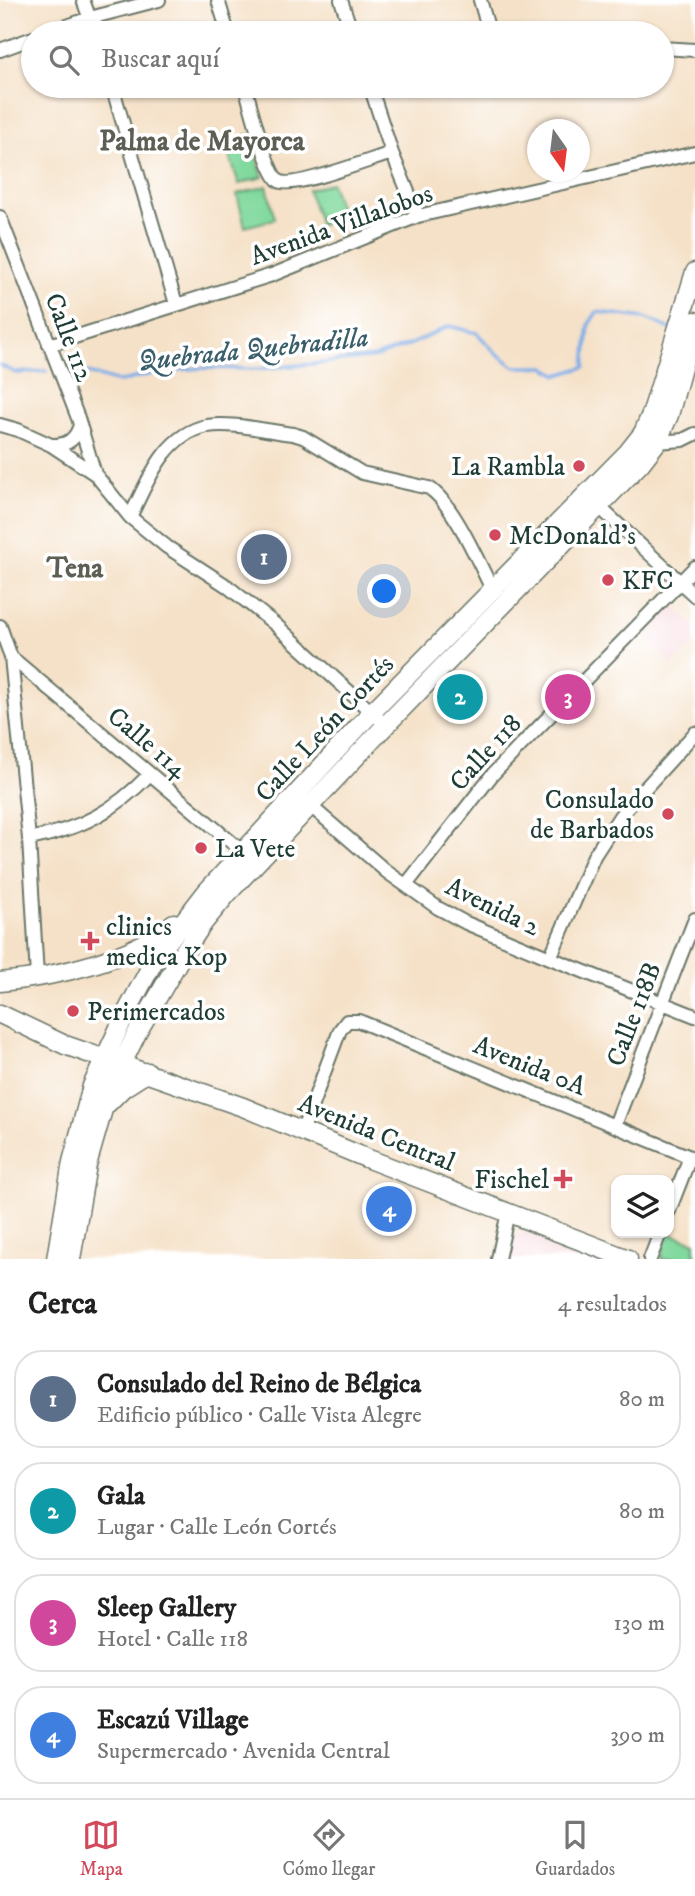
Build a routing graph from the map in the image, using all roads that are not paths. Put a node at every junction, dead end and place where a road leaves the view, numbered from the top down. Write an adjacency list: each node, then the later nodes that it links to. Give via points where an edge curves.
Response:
1 (83, 0): 6 (street)
2 (159, 0): 6 (street)
3 (218, 0): 9 (street)
4 (341, 0): 10 (street)
5 (480, 0): 11 (street)
6 (90, 18): 7 (street); 8 (street)
7 (81, 21)
8 (91, 21)
9 (224, 21)
10 (348, 21)
11 (486, 21)
12 (21, 42): 14 (street)
13 (674, 49): 15 (street)
14 (0, 50)
15 (695, 50)
16 (115, 98): 24 (street)
17 (248, 98): 19 (street, via 269,165 276,180 285,184)
18 (374, 98): 19 (street)
19 (392, 153): 21 (street)
20 (695, 153): 21 (street, Avenida Villalobos)
21 (418, 216): 24 (street, Avenida Villalobos, via 272,275)
22 (0, 218): 26 (street, Calle 112)
23 (695, 272): 33 (main road, Calle León Cortés, via 643,433)
24 (176, 304): 26 (street, Avenida Villalobos)
25 (695, 321): 30 (main road, Calle León Cortés)
26 (49, 345): 28 (street, Calle 112)
27 (0, 425): 31 (street)
28 (80, 425): 31 (street, via 67,443); 32 (street, Calle 112)
29 (695, 434): 30 (street)
30 (657, 442): 33 (main road, Calle León Cortés, via 640,464)
31 (51, 444): 32 (street)
32 (95, 474): 34 (street)
33 (592, 500): 36 (street); 37 (main road, Calle León Cortés); 42 (main road, Calle León Cortés)
34 (130, 517): 37 (street, via 153,469 189,432 209,426 293,434 362,473 429,488 437,494); 41 (street, via 266,617)
35 (695, 567): 36 (street, Calle 118)
36 (680, 581): 38 (street); 48 (street, Calle 118, via 492,775)
37 (493, 591): 41 (main road, Calle León Cortés)
38 (695, 596)
39 (0, 626): 40 (street)
40 (11, 657): 44 (street, Calle 114); 46 (street)
41 (372, 712): 42 (street); 45 (main road, Calle León Cortés)
42 (386, 725): 45 (main road, Calle León Cortés)
43 (695, 733): 53 (street, via 620,816 599,847)
44 (150, 774): 46 (street, via 131,794 91,820); 47 (street, Calle 114)
45 (304, 800): 47 (main road, Calle León Cortés); 48 (street, Avenida 2)
46 (29, 839): 55 (street)
47 (249, 857): 49 (main road, Calle León Cortés); 51 (main road, Calle León Cortés)
48 (406, 885): 53 (street, Avenida 2, via 466,923)
49 (207, 891): 52 (main road, Calle León Cortés); 54 (main road, via 170,927)
50 (695, 919): 57 (street, Calle 118B)
51 (185, 950): 52 (main road); 60 (main road, Calle León Cortés)
52 (156, 957): 54 (main road); 62 (main road, Calle León Cortés, via 124,1017)
53 (550, 958): 57 (street, Avenida 2)
54 (107, 960): 55 (main road)
55 (37, 977): 56 (main road)
56 (0, 982)
57 (661, 1003): 59 (street, Avenida 2); 66 (street, Calle 118B)
58 (0, 1014): 61 (main road, Avenida Central)
59 (695, 1016)
60 (137, 1032): 62 (main road, Calle León Cortés); 63 (main road)
61 (65, 1045): 62 (main road, Avenida Central); 64 (main road, via 80,1058)
62 (113, 1062): 63 (main road, Avenida Central); 64 (main road, Calle León Cortés); 65 (main road, Calle León Cortés)
63 (148, 1072): 65 (main road, via 123,1088); 67 (main road, Avenida Central)
64 (92, 1086): 72 (main road, Calle León Cortés, via 72,1162)
65 (103, 1109): 73 (main road, Calle León Cortés, via 87,1165)
66 (615, 1125): 67 (street, Avenida 0A, via 359,1021 347,1021); 68 (street, Avenida 0A)
67 (302, 1132): 70 (main road, Avenida Central)
68 (692, 1158): 69 (street)
69 (674, 1199)
70 (508, 1212): 74 (street); 75 (main road, Avenida Central)
71 (658, 1238): 76 (street)
72 (56, 1259)
73 (71, 1259)
74 (498, 1259)
75 (628, 1259)
76 (650, 1259)

